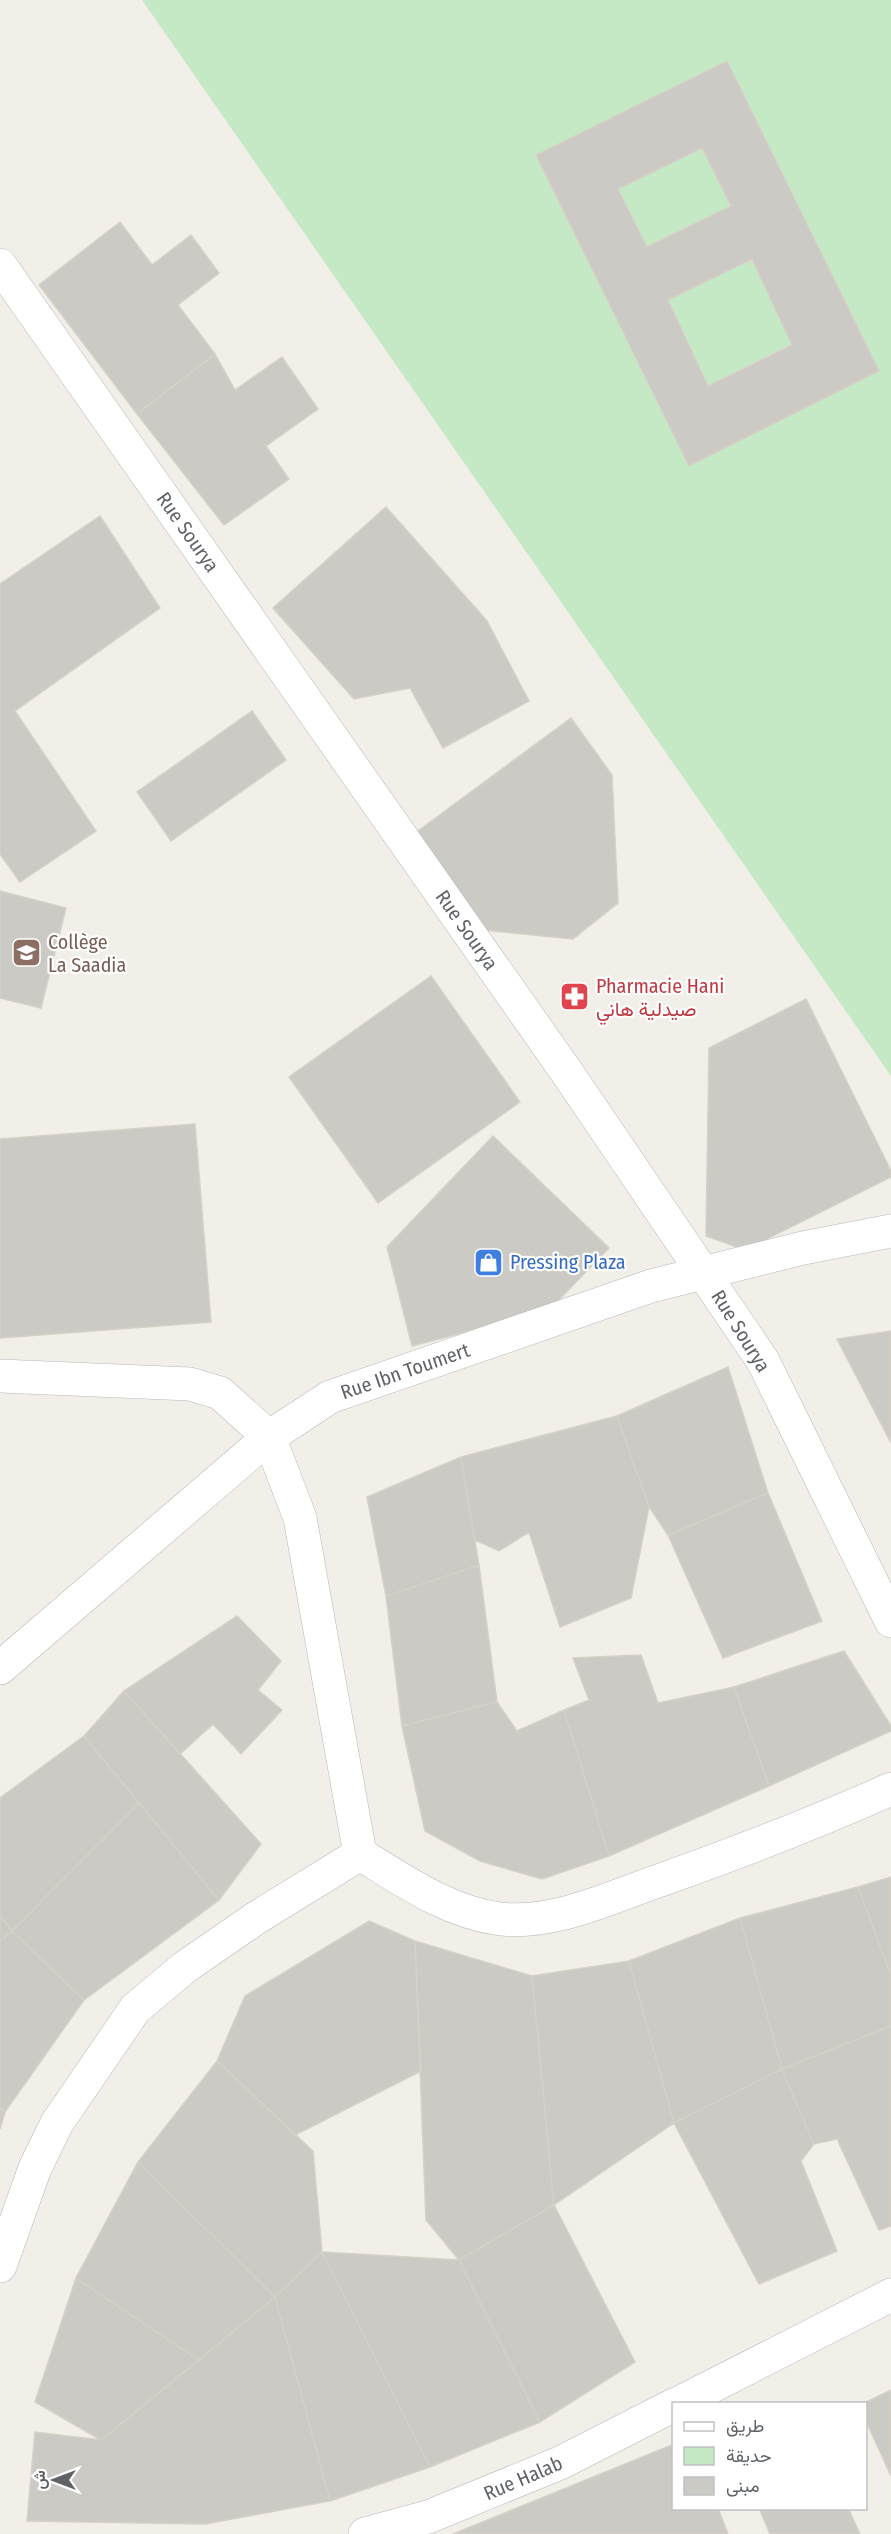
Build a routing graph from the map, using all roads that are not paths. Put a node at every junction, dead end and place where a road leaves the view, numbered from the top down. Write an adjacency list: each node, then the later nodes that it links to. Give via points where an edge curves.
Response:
1 (0, 265): 3 (street, Rue Sourya)
2 (891, 1231): 3 (street, Rue Ibn Toumert)
3 (704, 1272): 5 (street, Rue Ibn Toumert, via 651,1286 330,1396); 6 (street, Rue Sourya, via 763,1361)
4 (0, 1376): 5 (street, via 190,1384 220,1393)
5 (269, 1437): 7 (street, Rue Ibn Toumert); 9 (street, via 300,1518)
6 (891, 1621)
7 (0, 1668)
8 (891, 1789): 9 (street, via 692,1869 547,1917 500,1919 445,1904)
9 (360, 1854): 10 (street, via 184,1967 135,2009 57,2123 35,2168)
10 (0, 2266)
11 (891, 2295): 12 (street, Rue Halab)
12 (679, 2402)
13 (672, 2406): 14 (street, Rue Halab, via 560,2463 428,2517)
14 (366, 2534)

